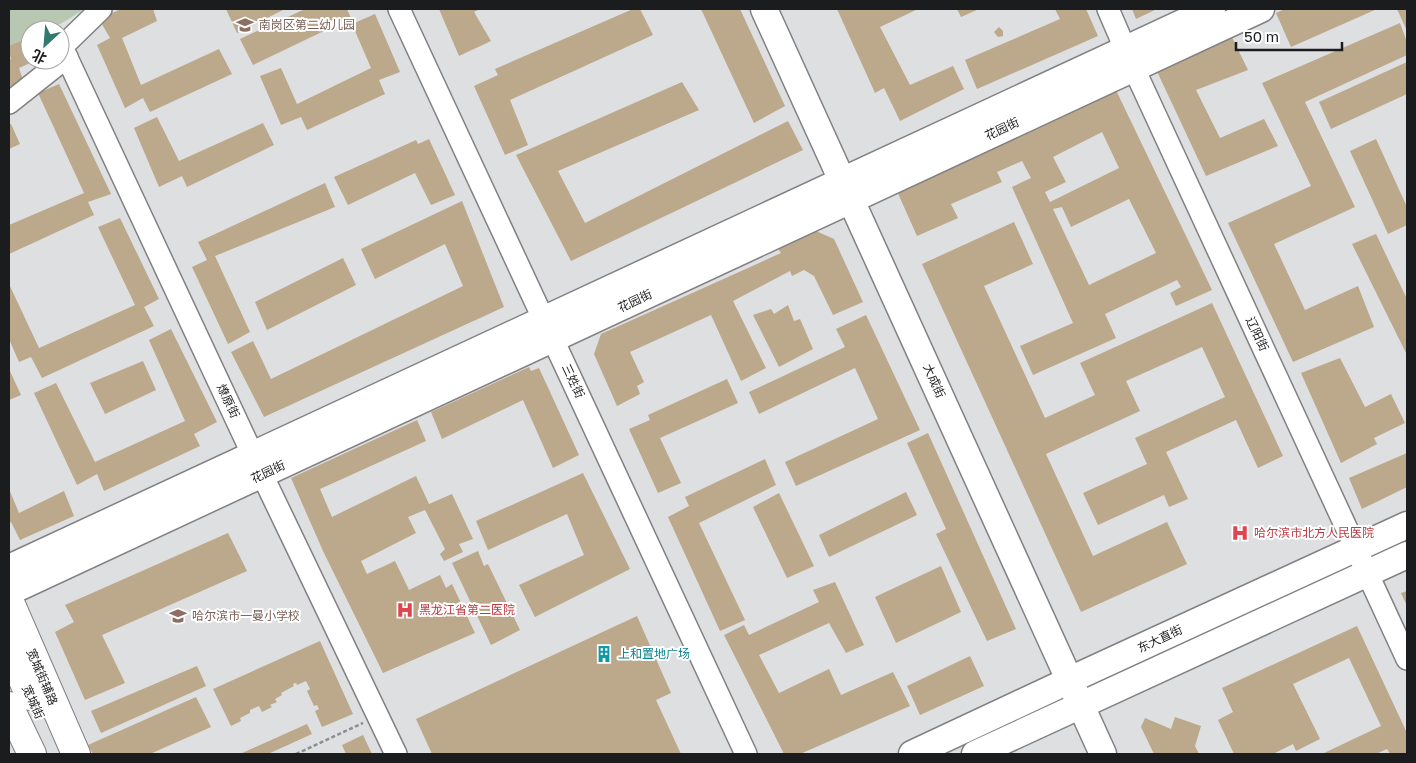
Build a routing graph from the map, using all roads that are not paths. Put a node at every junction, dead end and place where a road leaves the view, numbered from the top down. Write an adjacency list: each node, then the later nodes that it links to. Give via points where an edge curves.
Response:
1 (101, 9): 8 (street)
2 (400, 9): 14 (street, 三姓街)
3 (764, 9): 13 (main road, 大成街)
4 (784, 9): 13 (main road, 大成街)
5 (1108, 9): 9 (street, 辽阳街)
6 (1212, 9): 9 (main road, 花园街)
7 (1261, 9): 9 (main road, 花园街)
8 (70, 45)
9 (1130, 58): 13 (main road, 花园街); 17 (street, 辽阳街)
10 (70, 65): 15 (street, 燎原街)
11 (45, 70): 12 (street)
12 (9, 103)
13 (855, 187): 14 (main road, 花园街); 25 (main road, 大成街)
14 (549, 329): 15 (main road, 花园街); 34 (street, 三姓街)
15 (258, 465): 19 (main road, 花园街); 21 (main road, 花园街); 33 (street, 燎原街)
16 (1407, 525): 17 (main road, 东大直街)
17 (1356, 549): 20 (street, 辽阳街); 25 (main road, 东大直街)
18 (1407, 555): 20 (main road)
19 (9, 568)
20 (1367, 574): 24 (street, 辽阳街); 26 (main road)
21 (9, 592)
22 (9, 600): 32 (highway, 宽城街辅路)
23 (9, 649): 31 (highway, 宽城街)
24 (1407, 659)
25 (1078, 677): 26 (main road, 大成街); 35 (main road, 东大直街)
26 (1089, 702): 36 (main road); 37 (main road, 大成街); 38 (main road, 大成街)
27 (9, 706): 30 (highway, 宽城街)
28 (9, 747): 29 (highway)
29 (12, 754)
30 (32, 754)
31 (56, 754)
32 (76, 754)
33 (396, 754)
34 (746, 754)
35 (912, 754)
36 (975, 754)
37 (1103, 754)
38 (1123, 754)

